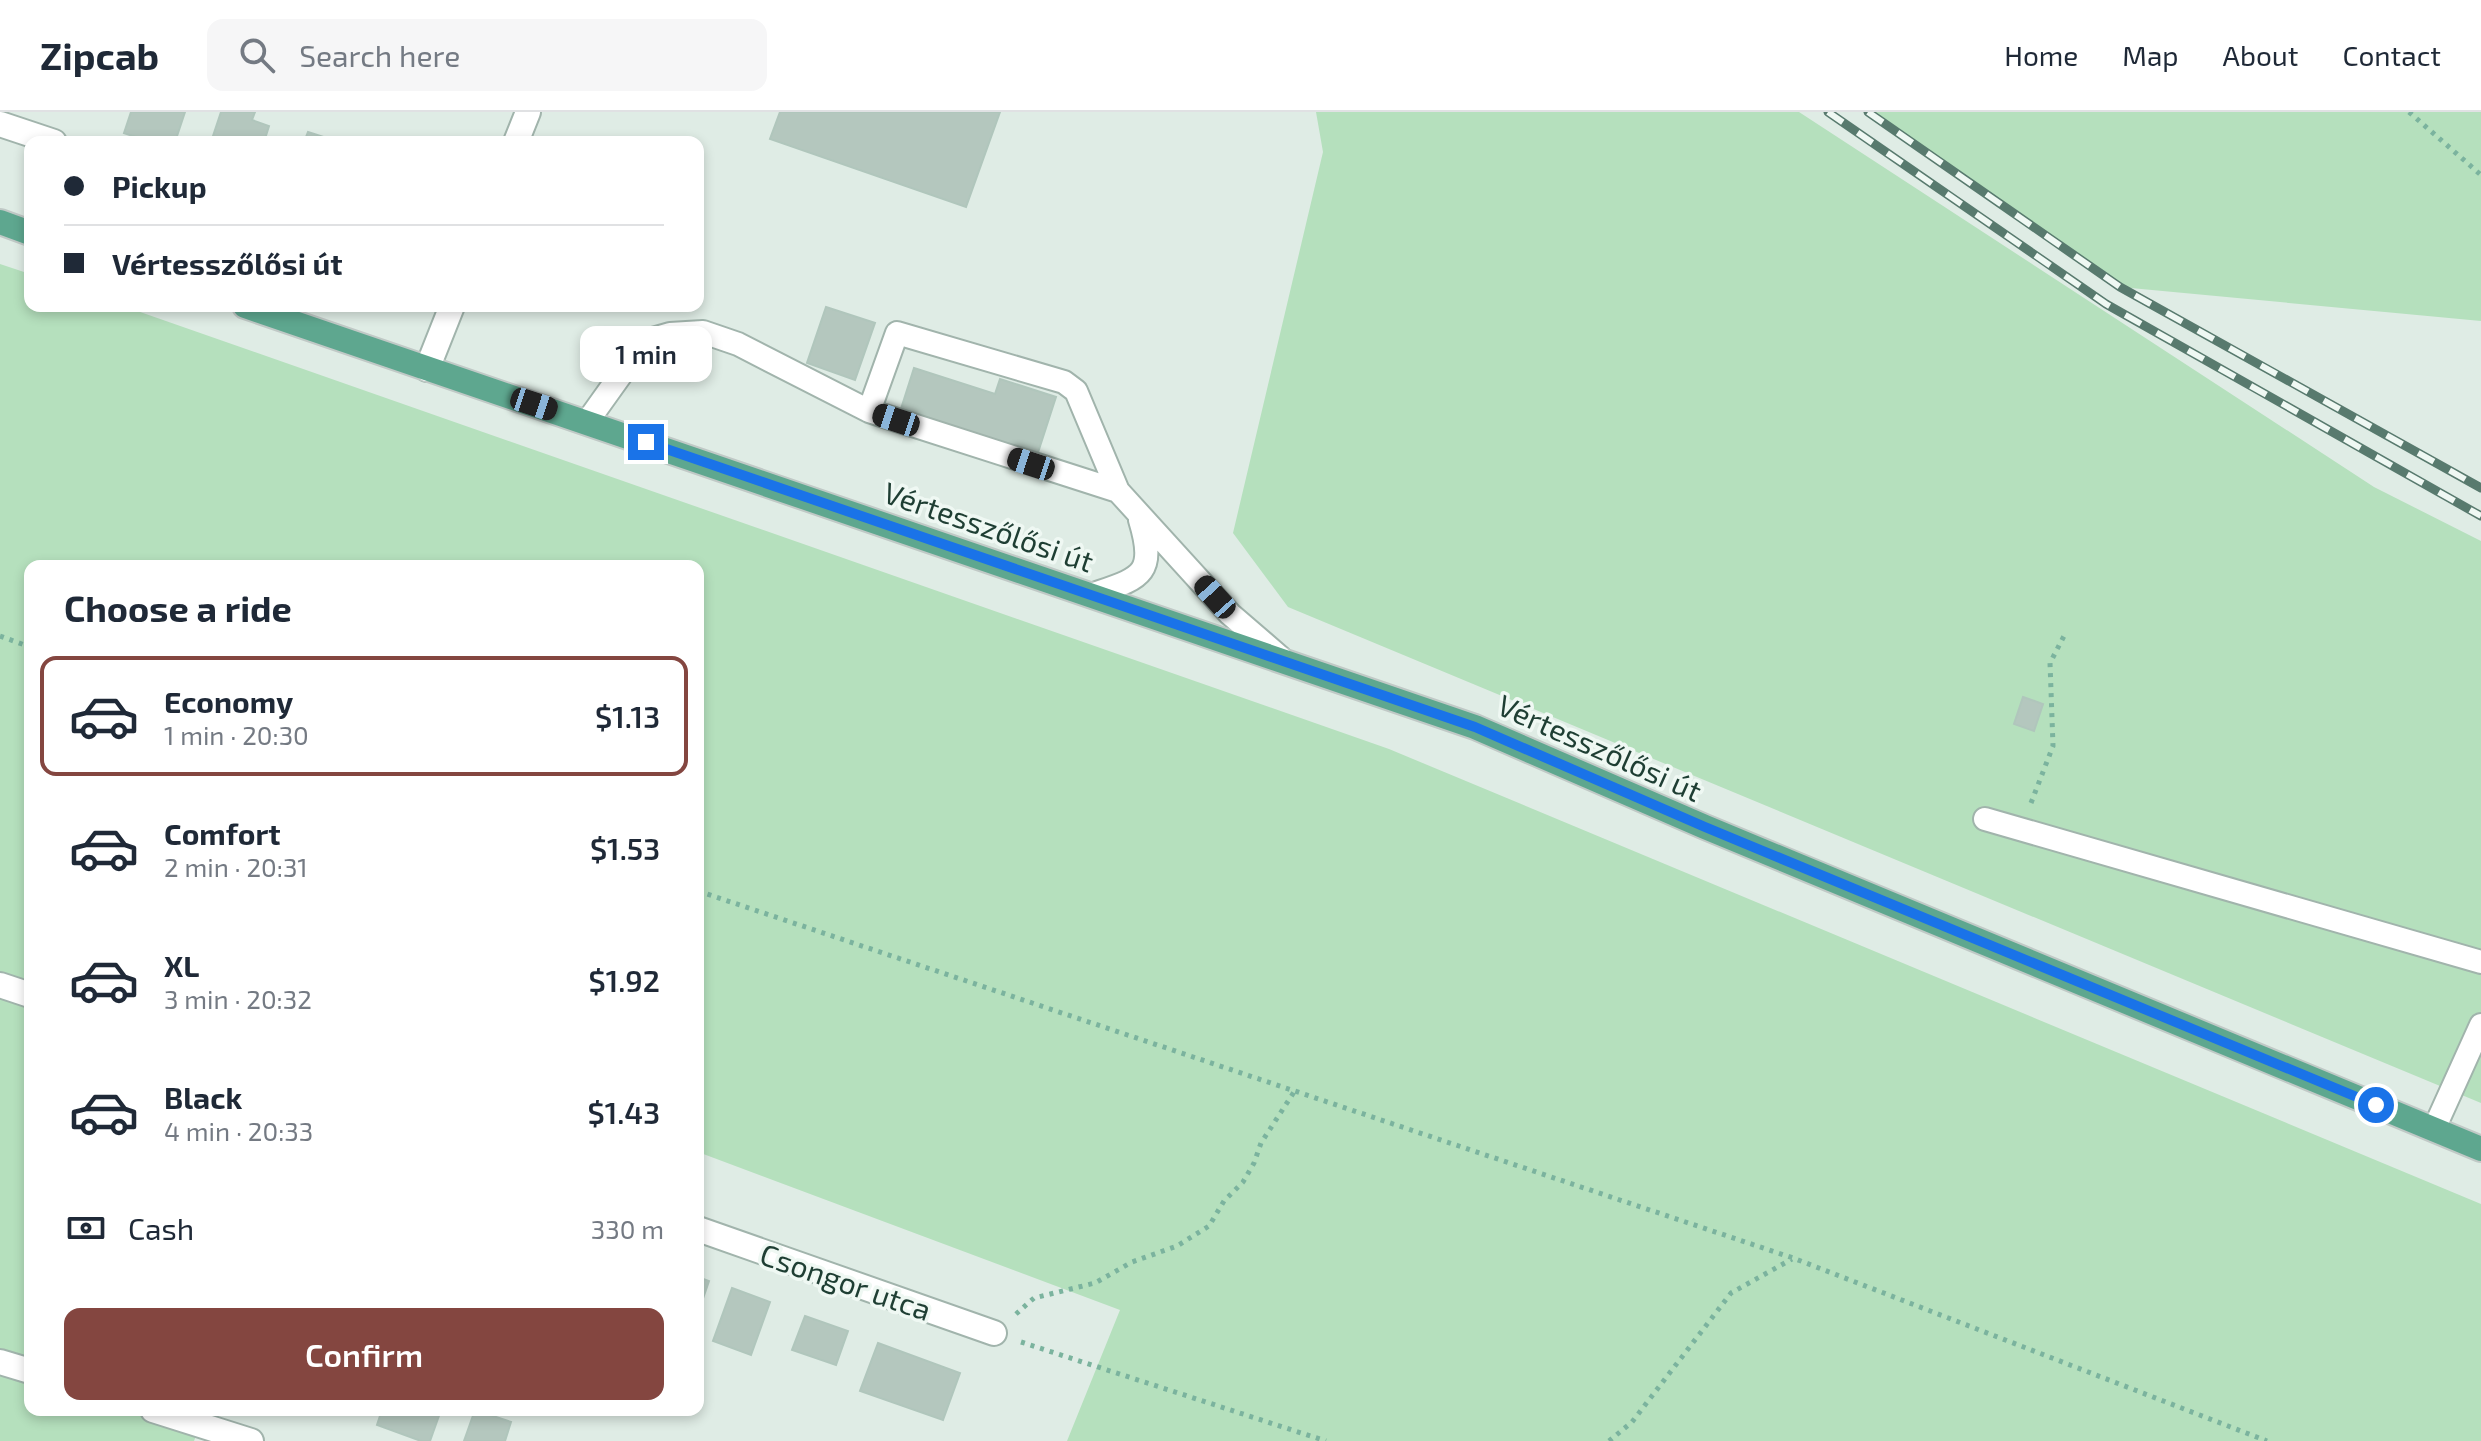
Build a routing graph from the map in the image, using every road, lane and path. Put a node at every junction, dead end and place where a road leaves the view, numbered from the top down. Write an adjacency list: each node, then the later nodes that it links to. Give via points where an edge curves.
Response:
1 (528, 112): 5 (street)
2 (2409, 112): 6 (path)
3 (0, 124): 4 (street)
4 (36, 136)
5 (518, 136)
6 (2481, 175)
7 (0, 222): 8 (main road)
8 (24, 231)
9 (262, 312): 11 (main road, Vértesszőlősi út)
10 (450, 312): 11 (street)
11 (427, 369): 13 (main road, Vértesszőlősi út)
12 (869, 411): 13 (lane, via 738,344 703,332 649,340); 14 (lane); 14 (lane, via 897,333 1064,382 1076,391)
13 (587, 422): 16 (main road, Vértesszőlősi út)
14 (1118, 491): 15 (lane)
15 (1139, 515): 16 (lane, via 1148,547 1145,567 1132,580); 20 (lane, via 1230,614)
16 (1091, 595): 20 (main road, Vértesszőlősi út)
17 (2065, 634): 22 (path, via 2050,663 2053,746)
18 (0, 636): 19 (path)
19 (24, 645)
20 (1281, 658): 29 (main road, Vértesszőlősi út, via 1475,727)
21 (1985, 819): 22 (lane)
22 (2021, 830): 24 (lane)
23 (704, 893): 28 (path)
24 (2481, 962)
25 (0, 985): 26 (street)
26 (24, 993)
27 (2481, 1025): 29 (lane)
28 (1294, 1092): 32 (path); 33 (path, via 1243,1182 1209,1226 1095,1283 1034,1298)
29 (2434, 1129): 30 (main road, Vértesszőlősi út)
30 (2481, 1149)
31 (704, 1231): 33 (street, Csongor utca)
32 (1793, 1258): 39 (path, via 1731,1293 1632,1422); 40 (path)
33 (994, 1333): 38 (path)
34 (0, 1362): 35 (street)
35 (24, 1369)
36 (172, 1416): 37 (street)
37 (251, 1441)
38 (1326, 1441)
39 (1609, 1441)
40 (2267, 1441)

